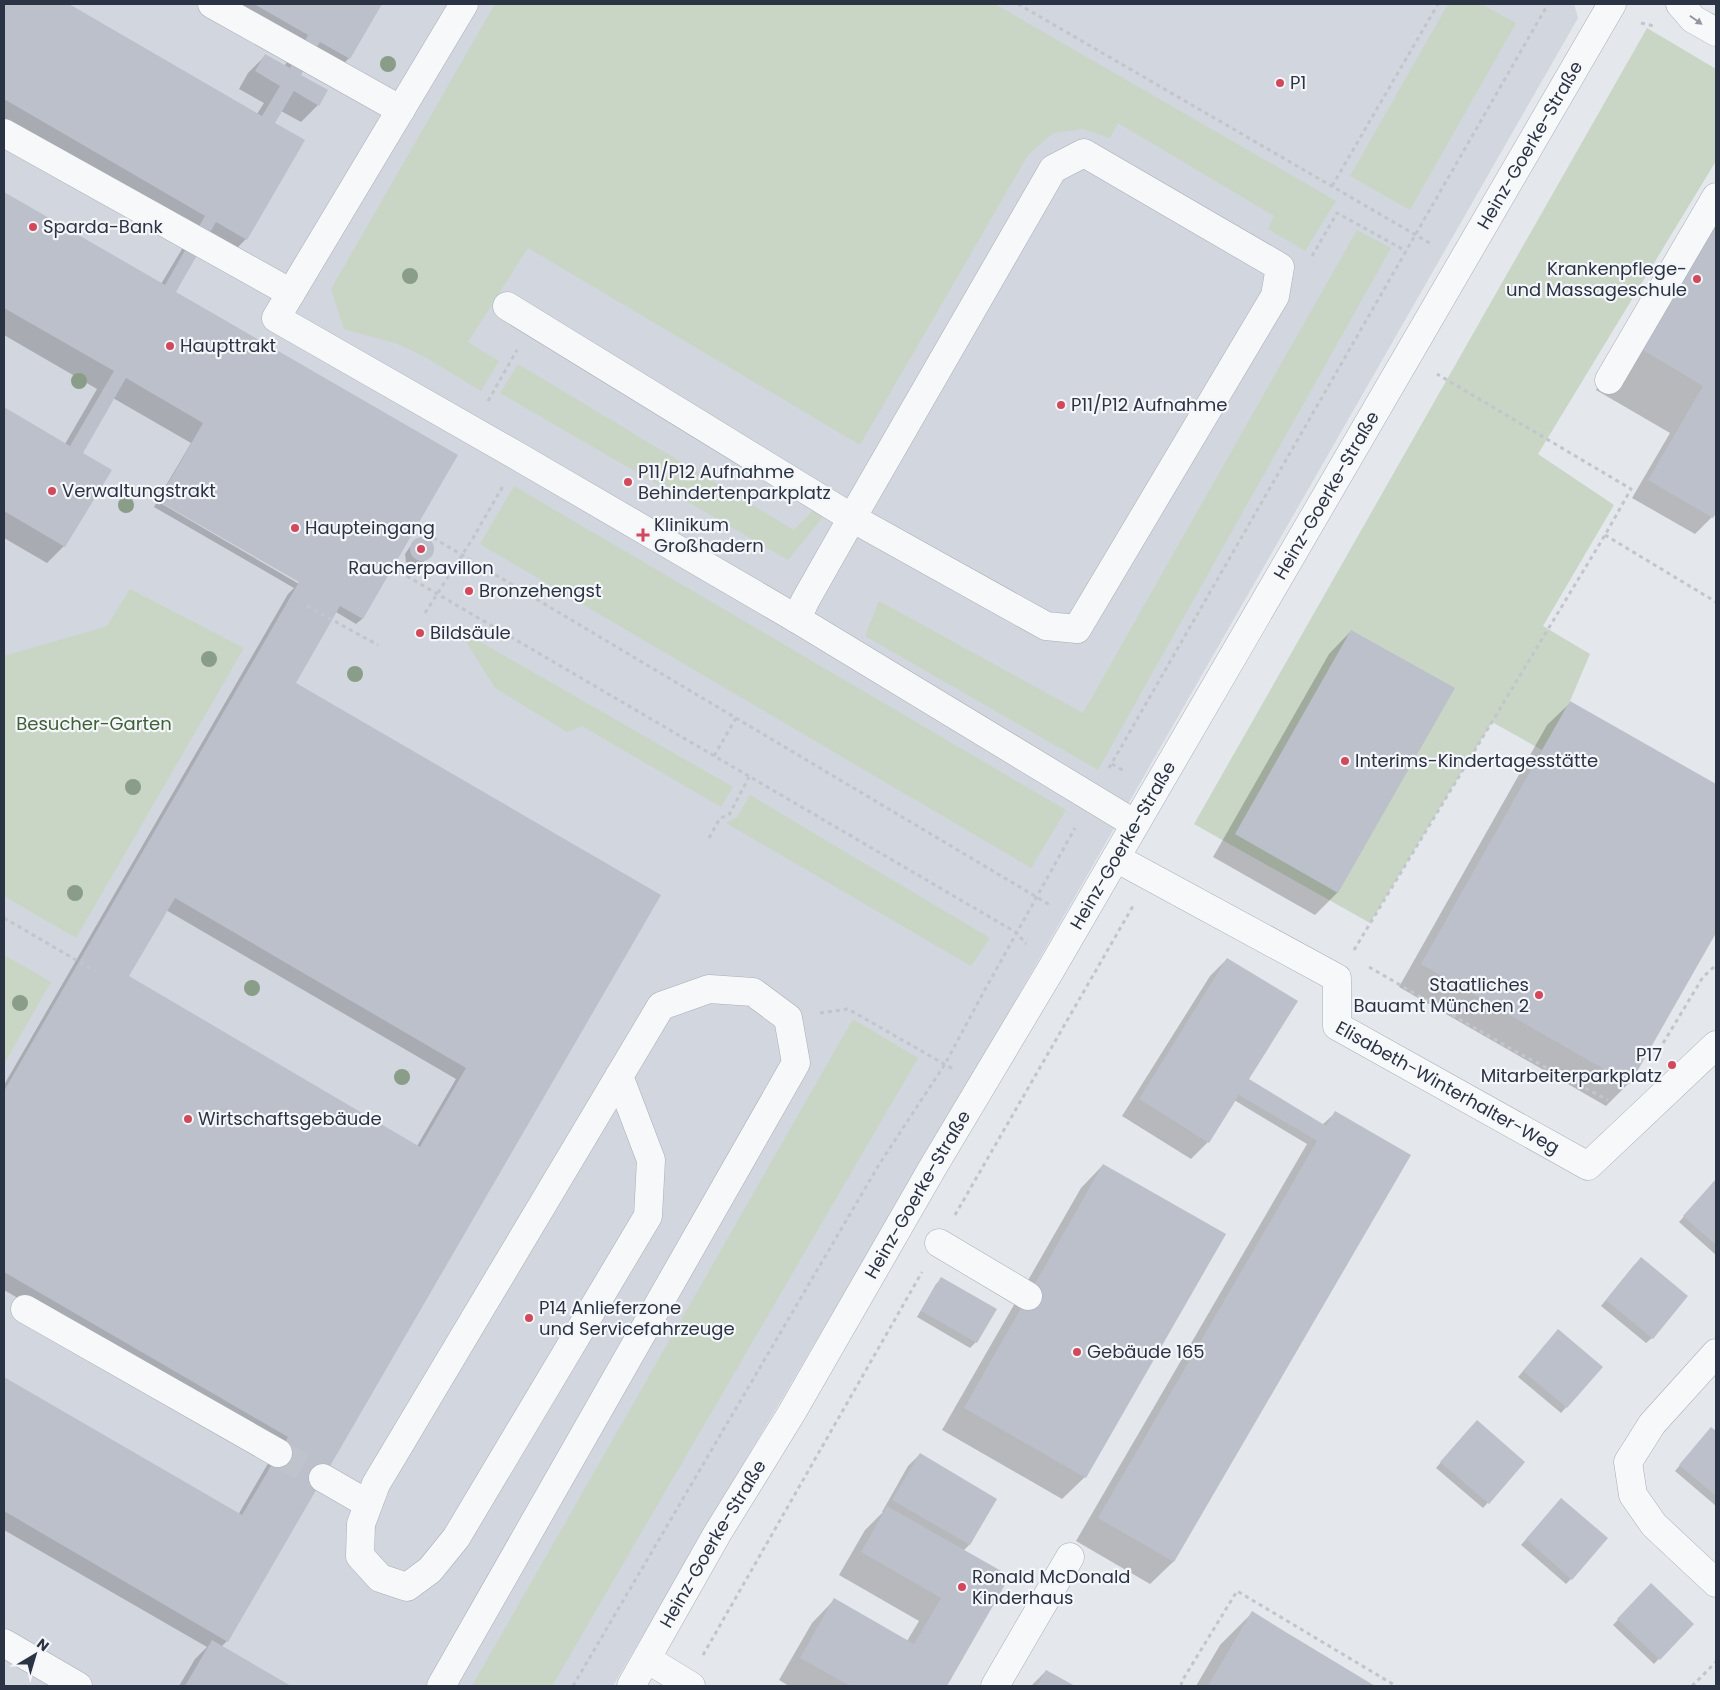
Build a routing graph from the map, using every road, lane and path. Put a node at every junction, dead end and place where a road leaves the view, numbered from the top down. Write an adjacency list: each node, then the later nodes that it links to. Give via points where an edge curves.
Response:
1 (212, 4): 9 (street)
2 (464, 4): 9 (street)
3 (1018, 4): 11 (path)
4 (1438, 4): 11 (path)
5 (1548, 4): 14 (path)
6 (1612, 4): 19 (street, Heinz-Goerke-Straße)
7 (1680, 4): 8 (street, one-way to 8, via 1693,19)
8 (1716, 32)
9 (401, 110): 16 (street)
10 (4, 133): 16 (street)
11 (1332, 186): 13 (path)
12 (1716, 197): 20 (street)
13 (1402, 227)
14 (1406, 250): 15 (path, via 1337,212 1306,266); 37 (path)
15 (1280, 267): 23 (street, via 1084,153 1054,169); 23 (street, via 1275,296 1077,629 1046,626)
16 (291, 294): 21 (street, via 276,318)
17 (507, 306): 18 (street)
18 (534, 322): 21 (path); 23 (street)
19 (1406, 357): 25 (path, via 1631,489); 38 (street, Heinz-Goerke-Straße)
20 (1609, 380)
21 (471, 430): 32 (street)
22 (506, 480): 26 (path)
23 (852, 518): 32 (street)
24 (430, 531): 26 (path, via 432,537)
25 (1605, 535): 29 (path); 46 (path)
26 (462, 555): 28 (path); 34 (path)
27 (393, 568): 28 (path)
28 (438, 594): 31 (path); 35 (path)
29 (1716, 602)
30 (307, 606): 33 (path)
31 (425, 613)
32 (797, 620): 37 (street)
33 (378, 645)
34 (736, 718): 35 (path); 41 (path)
35 (714, 756): 36 (path)
36 (749, 777): 39 (path, via 729,815 720,818); 44 (path)
37 (1092, 798): 38 (street); 41 (path)
38 (1135, 824): 40 (street, Heinz-Goerke-Straße)
39 (709, 838)
40 (1116, 858): 43 (street, Heinz-Goerke-Straße); 46 (street)
41 (1037, 897): 43 (path); 44 (path)
42 (4, 918): 48 (path)
43 (1078, 921): 47 (street, Heinz-Goerke-Straße)
44 (1017, 933): 47 (path); 52 (path)
45 (1716, 965): 51 (path, via 1703,977)
46 (1344, 967): 50 (street, Elisabeth-Winterhalter-Weg, via 1337,1026 1588,1166); 55 (path, via 1609,1101)
47 (1050, 970): 66 (street, Heinz-Goerke-Straße, via 791,1414 716,1534)
48 (95, 971)
49 (788, 1018): 52 (path, via 848,1009); 54 (street, via 753,992 709,989 661,1006); 69 (street, via 796,1063)
50 (1716, 1046)
51 (1657, 1054)
52 (945, 1064): 53 (path); 70 (path, via 880,1162)
53 (953, 1069)
54 (619, 1076): 62 (street, via 376,1484); 62 (street, via 651,1160 648,1216 456,1538 430,1570 407,1587 380,1578 360,1556 361,1524)
55 (1616, 1099)
56 (939, 1243): 57 (street)
57 (1028, 1296)
58 (25, 1309): 60 (street)
59 (1716, 1352): 64 (street, via 1652,1424 1628,1462 1633,1495 1654,1525)
60 (278, 1453)
61 (323, 1478): 62 (street)
62 (368, 1504)
63 (1070, 1557): 73 (street)
64 (1716, 1583)
65 (4, 1643): 68 (street)
66 (647, 1659): 71 (street, Heinz-Goerke-Straße); 72 (street)
67 (1716, 1662): 76 (path)
68 (78, 1686)
69 (441, 1686)
70 (573, 1686)
71 (631, 1686)
72 (691, 1686)
73 (995, 1686)
74 (1181, 1686): 75 (path, via 1237,1591)
75 (1396, 1686)
76 (1692, 1686)

